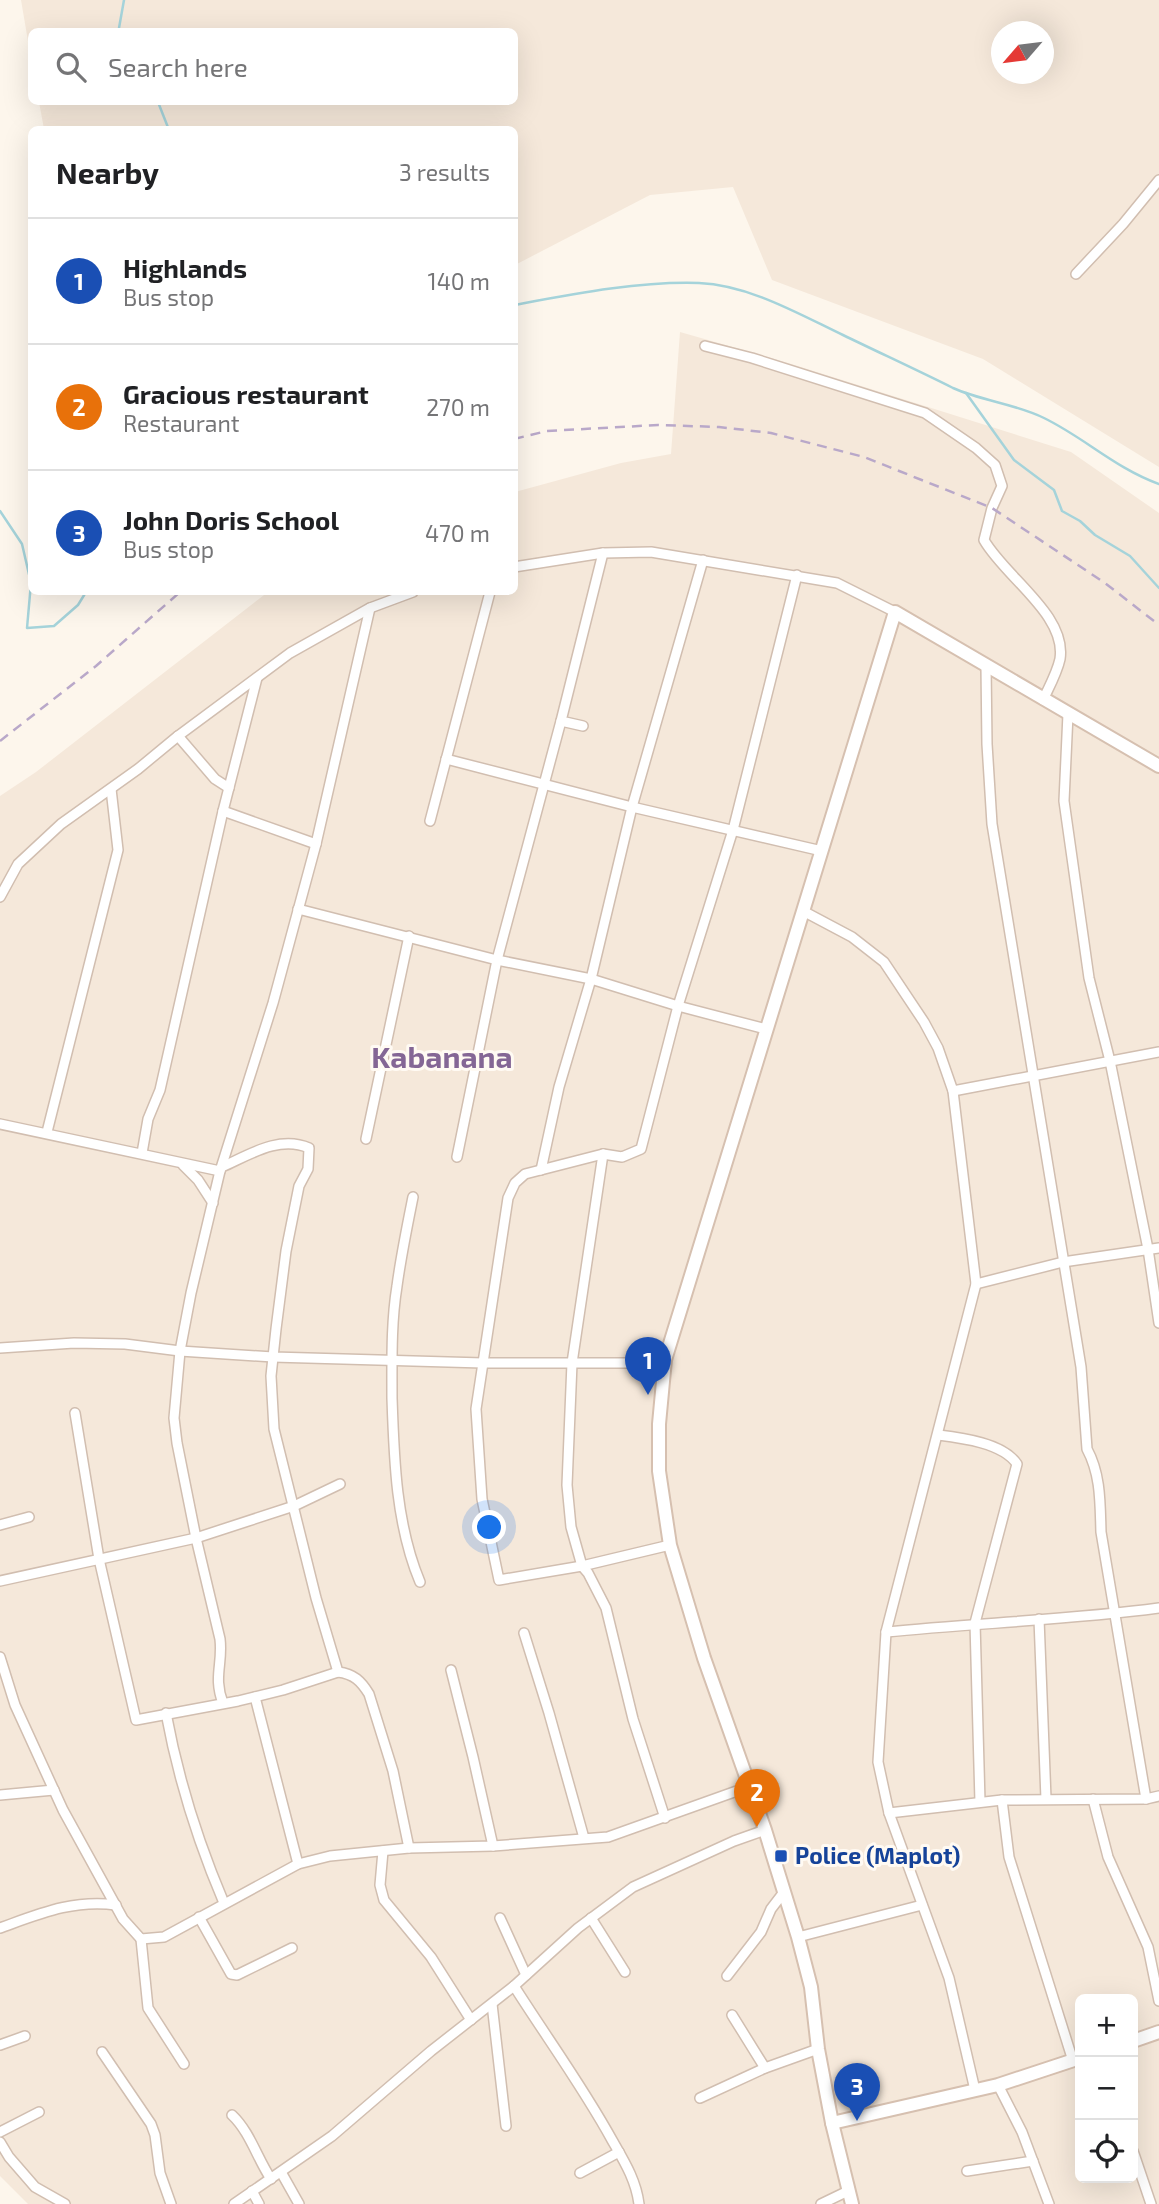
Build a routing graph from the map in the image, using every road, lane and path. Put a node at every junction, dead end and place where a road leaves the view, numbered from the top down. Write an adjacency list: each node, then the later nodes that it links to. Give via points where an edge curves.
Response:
1 (1159, 180): 2 (street)
2 (1076, 274)
3 (705, 346): 14 (street, via 925,414 995,465 1002,486 984,540 1052,620 1058,636 1060,658)
4 (603, 553): 5 (street, via 651,552); 6 (street); 16 (street)
5 (703, 560): 7 (street); 24 (street)
6 (518, 566)
7 (797, 575): 11 (street, via 837,583); 27 (street)
8 (405, 595): 10 (street)
9 (489, 595): 19 (street)
10 (370, 608): 13 (street, via 290,653); 28 (street)
11 (895, 612): 12 (street); 29 (street)
12 (986, 666): 14 (street); 40 (street, via 992,824)
13 (257, 678): 18 (street); 22 (street)
14 (1044, 699): 15 (street)
15 (1068, 714): 20 (street); 39 (street, via 1064,801 1089,978)
16 (561, 721): 17 (street); 21 (street)
17 (583, 726)
18 (178, 736): 22 (street, via 215,779); 23 (street)
19 (446, 759): 21 (street); 26 (street)
20 (1159, 766)
21 (544, 784): 24 (street); 34 (street)
22 (229, 788): 25 (street)
23 (111, 789): 30 (street, via 61,824 18,864); 43 (street, via 118,850)
24 (632, 807): 27 (street); 35 (street)
25 (223, 811): 28 (street); 45 (street)
26 (430, 821)
27 (733, 830): 29 (street); 36 (street)
28 (316, 844): 31 (street)
29 (822, 851): 32 (street)
30 (0, 897)
31 (298, 909): 33 (street); 49 (street)
32 (803, 911): 37 (street); 41 (street, via 852,937 884,962 938,1048)
33 (409, 936): 34 (street); 44 (street)
34 (497, 960): 35 (street); 47 (street)
35 (591, 979): 36 (street); 50 (street, via 559,1087)
36 (678, 1006): 37 (street); 46 (street, via 641,1149 622,1157)
37 (766, 1029): 61 (street)
38 (1159, 1052): 39 (street)
39 (1110, 1061): 40 (street); 54 (street)
40 (1033, 1074): 41 (street); 55 (street)
41 (953, 1091): 56 (street)
42 (0, 1124): 43 (street)
43 (47, 1132): 45 (street)
44 (366, 1139)
45 (142, 1153): 48 (street)
46 (603, 1154): 50 (street); 64 (street)
47 (457, 1157)
48 (182, 1164): 49 (street); 52 (street)
49 (221, 1169): 52 (street); 60 (street, via 282,1142 309,1148 308,1169 299,1186 286,1251)
50 (541, 1170): 63 (street, via 525,1174 508,1198)
51 (412, 1197): 62 (street, via 396,1289)
52 (213, 1204): 59 (street)
53 (1159, 1248): 54 (street)
54 (1148, 1249): 55 (street); 57 (street)
55 (1063, 1262): 56 (street); 78 (street, via 1081,1367 1087,1450 1100,1487 1101,1532)
56 (976, 1284): 66 (street)
57 (1159, 1323)
58 (0, 1348): 59 (street, via 74,1343)
59 (180, 1351): 60 (street); 71 (street, via 174,1418)
60 (273, 1357): 62 (street); 68 (street, via 274,1429)
61 (665, 1360): 64 (street); 72 (street, via 659,1471)
62 (392, 1361): 63 (street); 76 (street, via 395,1472)
63 (483, 1363): 64 (street); 74 (street, via 476,1409 482,1499 499,1580)
64 (572, 1363): 74 (street, via 567,1485 571,1527)
65 (75, 1413): 73 (street)
66 (938, 1435): 80 (street, via 1003,1450 1017,1464); 81 (street)
67 (340, 1484): 68 (street)
68 (294, 1506): 71 (street); 85 (street)
69 (29, 1517): 70 (street)
70 (0, 1525)
71 (195, 1538): 73 (street); 87 (street, via 220,1639 216,1682)
72 (670, 1545): 74 (street); 89 (street)
73 (100, 1559): 75 (street); 88 (street, via 136,1720)
74 (582, 1566): 99 (street, via 606,1608 633,1719)
75 (0, 1581)
76 (420, 1582)
77 (1159, 1608): 78 (street)
78 (1115, 1614): 79 (street); 94 (street)
79 (1039, 1619): 80 (street); 96 (street)
80 (975, 1623): 81 (street); 97 (street)
81 (886, 1632): 98 (street, via 878,1762)
82 (524, 1633): 101 (street)
83 (0, 1657): 90 (street, via 15,1705)
84 (451, 1670): 102 (street)
85 (338, 1672): 86 (street); 103 (street, via 352,1674 369,1695 393,1771)
86 (255, 1697): 87 (street); 105 (street)
87 (223, 1703): 88 (street)
88 (166, 1713): 107 (street, via 194,1823)
89 (748, 1787): 99 (street); 100 (street)
90 (54, 1790): 91 (street); 108 (street)
91 (0, 1795)
92 (1159, 1796): 94 (street)
93 (1093, 1799): 94 (street); 96 (street); 121 (street, via 1108,1857 1148,1947)
94 (1146, 1799)
95 (1002, 1800): 96 (street); 97 (street); 131 (street, via 1009,1857)
96 (1046, 1800)
97 (980, 1802): 98 (street)
98 (889, 1813): 109 (street)
99 (665, 1818): 101 (street, via 608,1837)
100 (765, 1830): 106 (street); 112 (street, via 633,1887)
101 (583, 1838): 102 (street)
102 (492, 1846): 103 (street)
103 (409, 1848): 104 (street)
104 (383, 1851): 105 (street); 124 (street, via 380,1885 384,1900 431,1957)
105 (298, 1864): 107 (street)
106 (784, 1892): 114 (street); 119 (street)
107 (224, 1903): 110 (street)
108 (116, 1905): 113 (street, via 75,1904); 115 (street)
109 (922, 1905): 114 (street); 136 (street, via 949,1978)
110 (199, 1917): 115 (street, via 164,1937); 116 (street, via 231,1974)
111 (500, 1918): 118 (street)
112 (591, 1918): 117 (street); 118 (street)
113 (0, 1928)
114 (798, 1937): 129 (street, via 811,1987)
115 (141, 1939): 133 (street, via 148,2008)
116 (292, 1948)
117 (625, 1972)
118 (526, 1975): 120 (street)
119 (727, 1976)
120 (514, 1986): 122 (street); 144 (street)
121 (1159, 2001)
122 (492, 2004): 124 (street); 141 (street)
123 (732, 2015): 134 (street)
124 (471, 2020): 148 (street, via 332,2136)
125 (1159, 2032): 127 (street)
126 (25, 2036): 128 (street)
127 (1138, 2039)
128 (0, 2045)
129 (818, 2049): 134 (street); 140 (street)
130 (102, 2052): 154 (street, via 152,2124 160,2173)
131 (1076, 2057)
132 (1075, 2060): 135 (street)
133 (184, 2064)
134 (765, 2068): 137 (street)
135 (998, 2085): 136 (street); 145 (street)
136 (975, 2090): 140 (street)
137 (700, 2098)
138 (39, 2112): 142 (street)
139 (232, 2115): 150 (street)
140 (832, 2123): 152 (street)
141 (506, 2126)
142 (0, 2132)
143 (0, 2142): 153 (street, via 35,2187)
144 (619, 2152): 149 (street); 158 (street, via 637,2189)
145 (1033, 2161): 147 (street); 160 (street)
146 (1138, 2166): 161 (street)
147 (967, 2171)
148 (281, 2172): 150 (street); 157 (street)
149 (580, 2173)
150 (271, 2179): 151 (street)
151 (252, 2191): 155 (street); 156 (street)
152 (850, 2197): 159 (street)
153 (65, 2204)
154 (171, 2204)
155 (234, 2204)
156 (259, 2204)
157 (299, 2204)
158 (639, 2204)
159 (821, 2204)
160 (1049, 2204)
161 (1151, 2204)

